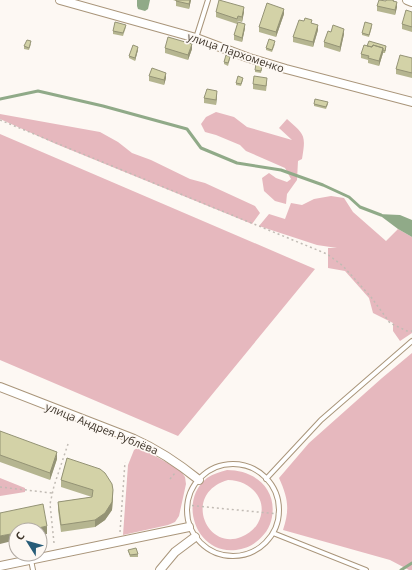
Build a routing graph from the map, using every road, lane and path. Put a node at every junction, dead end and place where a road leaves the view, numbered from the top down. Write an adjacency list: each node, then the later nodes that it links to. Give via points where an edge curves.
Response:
1 (60, 0): 5 (street, улица Пархоменко)
2 (208, 0): 5 (lane)
3 (407, 0): 4 (street)
4 (412, 2)
5 (196, 38): 6 (street, улица Пархоменко, via 264,62)
6 (412, 102)
7 (0, 120): 8 (path, via 327,254 343,266 390,323)
8 (412, 332)
9 (412, 341): 15 (lane, via 321,420)
10 (0, 388): 16 (street, улица Андрея Рублёва, via 152,447)
11 (69, 441): 18 (path)
12 (125, 462): 22 (path)
13 (178, 468): 14 (path)
14 (170, 479)
15 (266, 479): 16 (lane, via 258,471 236,464 213,469); 20 (lane, via 275,491 279,505)
16 (199, 480): 19 (lane, via 190,494)
17 (0, 487): 18 (path)
18 (52, 494): 25 (path, via 50,504)
19 (187, 505): 20 (path); 21 (lane)
20 (278, 514): 23 (lane)
21 (189, 527): 24 (lane); 26 (street)
22 (119, 530)
23 (273, 533): 24 (lane, via 263,545 250,553 235,556 220,555 206,548); 30 (lane)
24 (194, 537): 29 (street, via 175,552)
25 (54, 543)
26 (48, 556)
27 (21, 562): 28 (street)
28 (0, 566)
29 (160, 570)
30 (366, 570)

